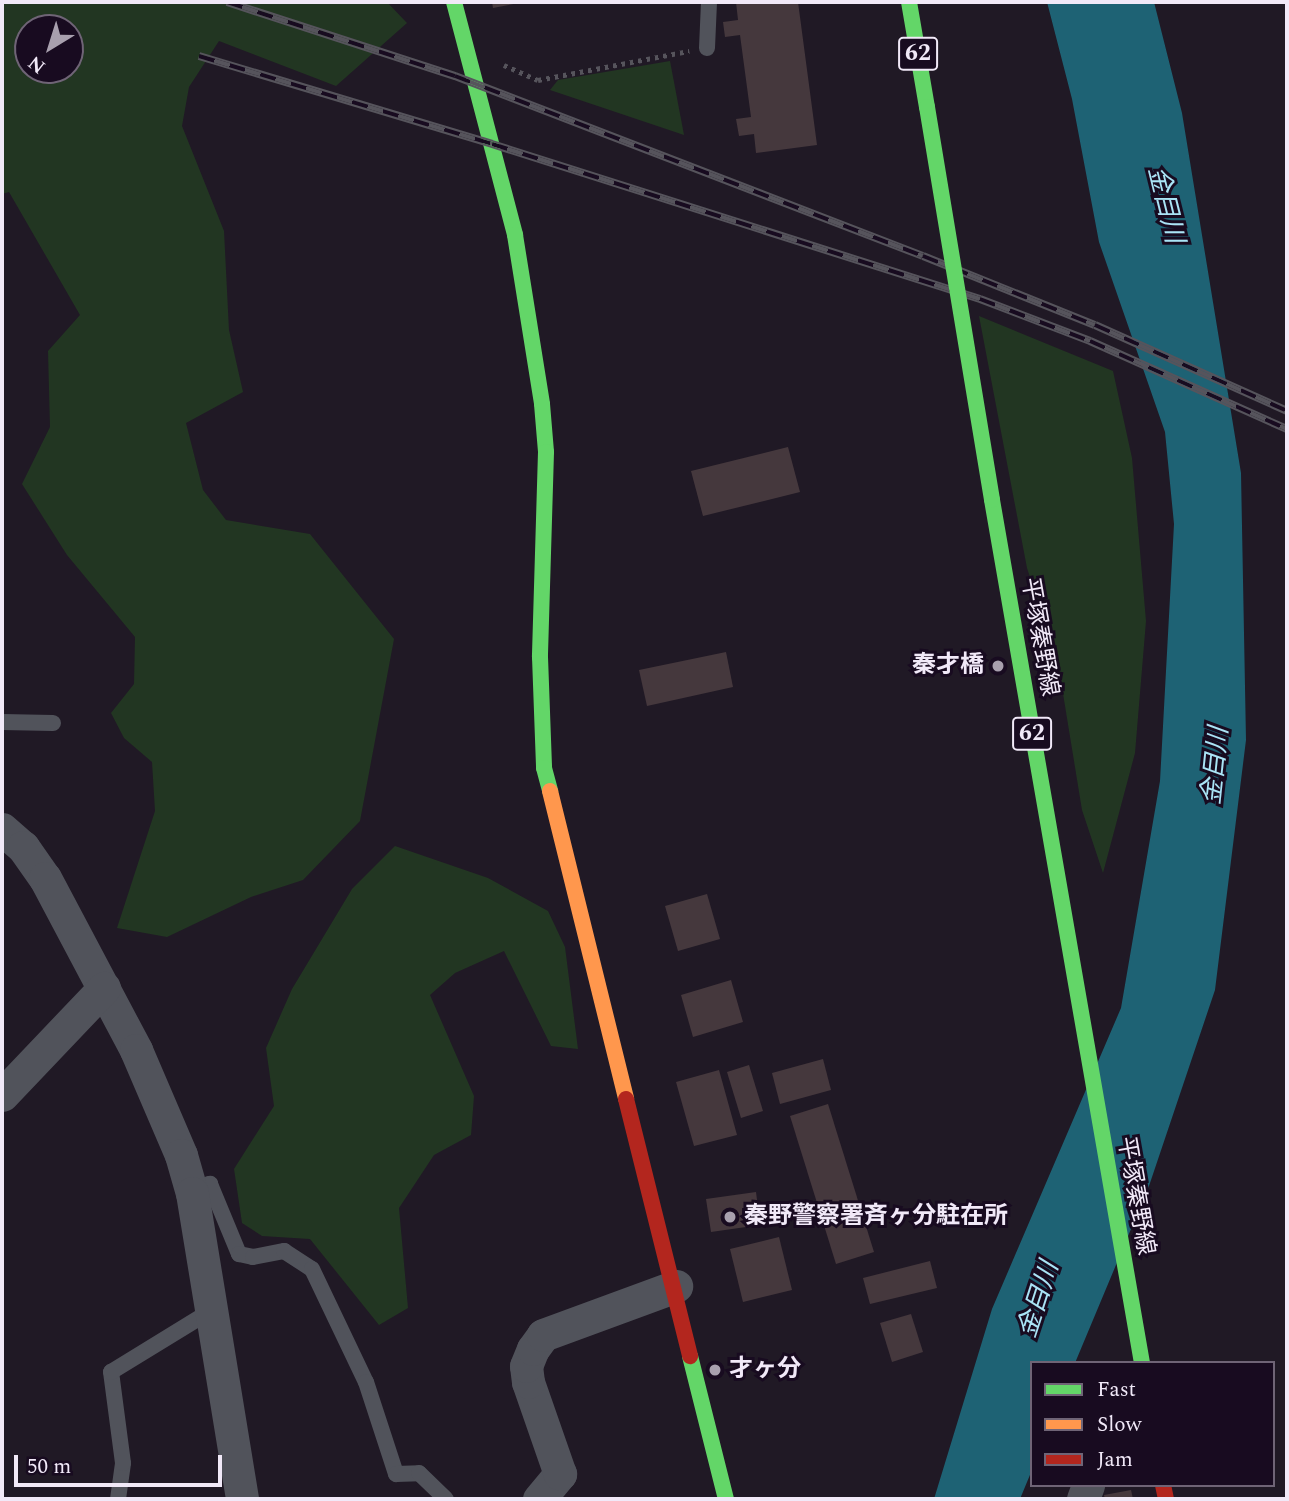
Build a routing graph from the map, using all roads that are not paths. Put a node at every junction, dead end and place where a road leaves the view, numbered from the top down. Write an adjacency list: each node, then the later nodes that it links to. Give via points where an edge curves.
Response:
1 (454, 2): 11 (street, via 516,235 542,404 546,478 540,657 544,768)
2 (709, 2): 4 (lane)
3 (909, 2): 13 (street, 平塚秦野線 / 62, bridge)
4 (707, 48)
5 (2, 722): 6 (lane)
6 (53, 723)
7 (2, 830): 8 (street, via 23,847 45,878)
8 (104, 989): 9 (street); 10 (street, via 162,1108)
9 (2, 1095)
10 (191, 1189): 12 (street); 16 (lane, via 210,1184 239,1254 253,1258 284,1251 312,1269 366,1382 396,1474 419,1473)
11 (676, 1286): 17 (street, via 543,1335 533,1349 526,1366 528,1382 560,1474); 18 (street)
12 (209, 1312): 14 (lane, via 111,1372 123,1463); 15 (street)
13 (1139, 1355)
14 (118, 1499)
15 (242, 1499)
16 (446, 1499)
17 (539, 1499)
18 (726, 1499)

